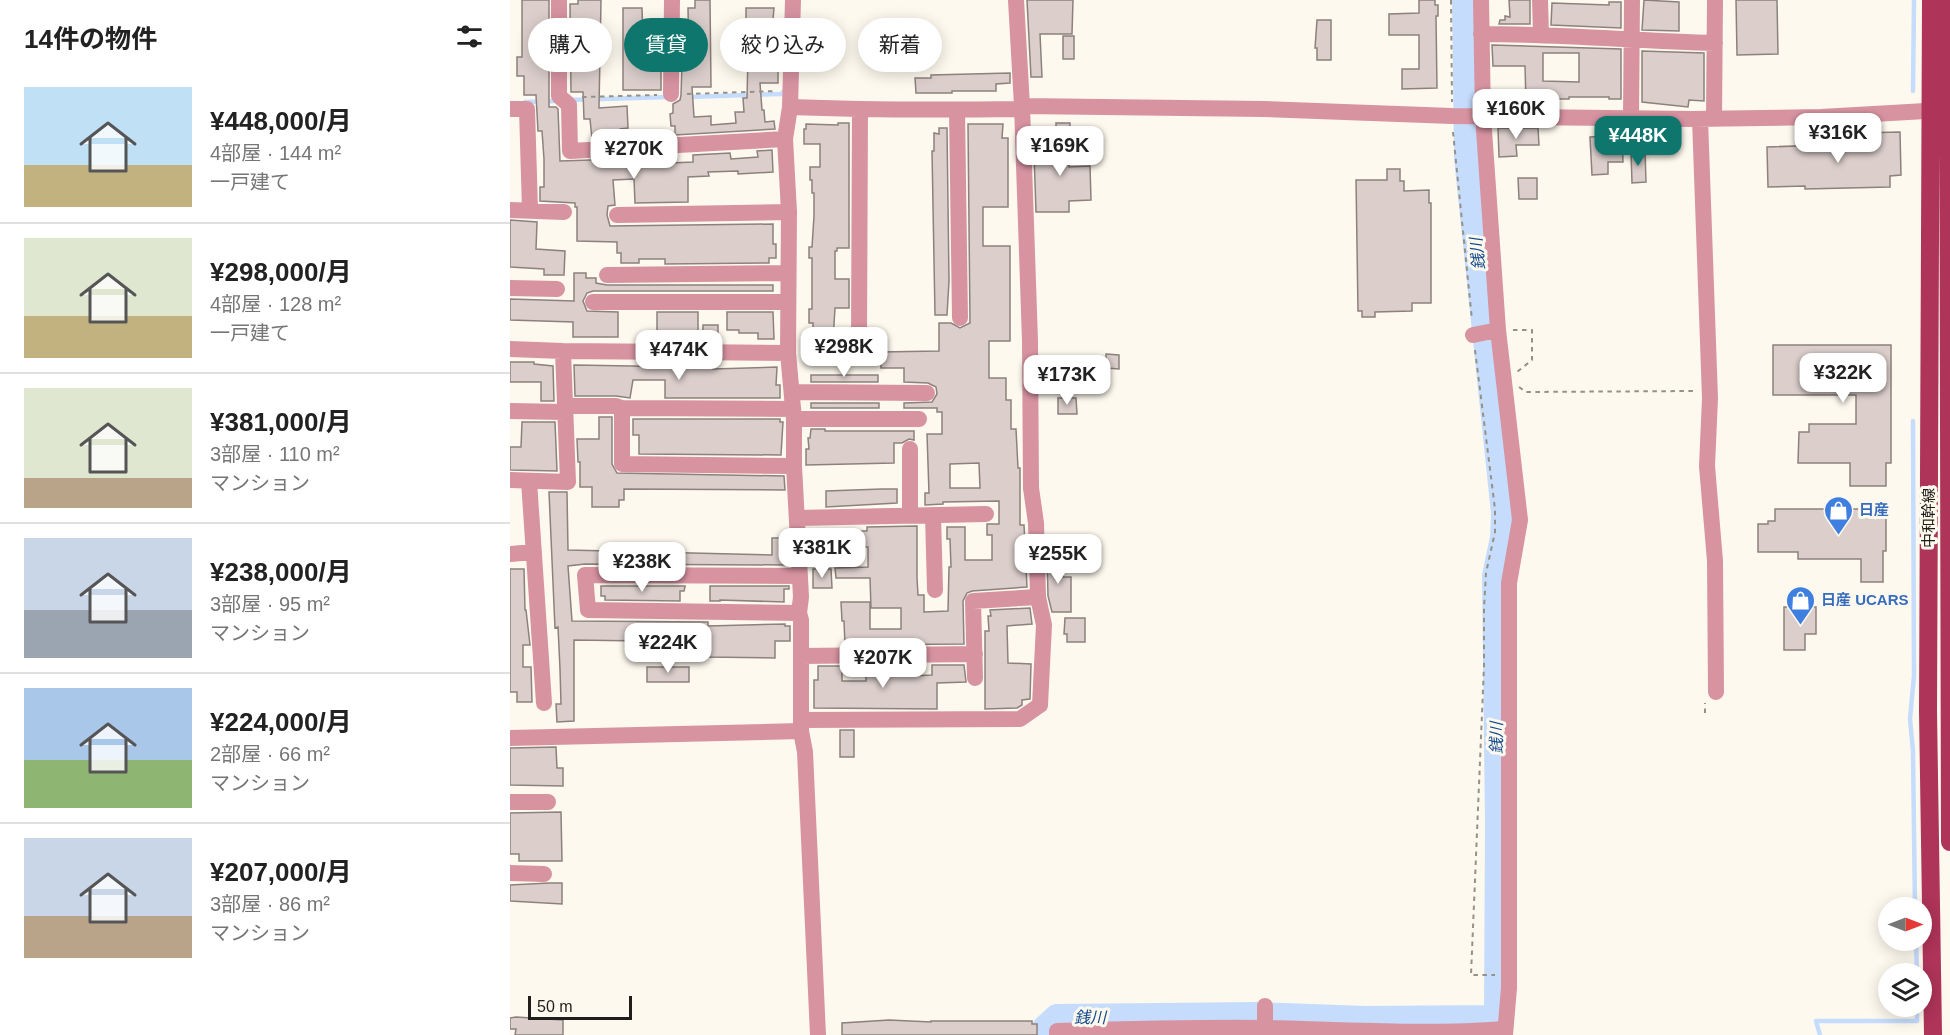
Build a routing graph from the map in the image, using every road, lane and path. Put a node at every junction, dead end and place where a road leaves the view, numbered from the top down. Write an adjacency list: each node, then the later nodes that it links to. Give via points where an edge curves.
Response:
1 (559, 0): 17 (street)
2 (672, 0): 16 (street)
3 (793, 0): 18 (street)
4 (1016, 0): 19 (street)
5 (1450, 0): 24 (path)
6 (1481, 0): 12 (street)
7 (1540, 0): 13 (street)
8 (1632, 0): 14 (street)
9 (1715, 0): 15 (street)
10 (1931, 0): 23 (main road, 中和幹線)
11 (1948, 0): 23 (main road, 中和幹線)
12 (1481, 34): 13 (street); 25 (street)
13 (1541, 34): 14 (street)
14 (1632, 40): 15 (street); 26 (street)
15 (1715, 43): 27 (street)
16 (671, 94): 17 (path); 18 (path)
17 (561, 97): 28 (street, via 569,105 570,152)
18 (790, 99): 21 (street); 28 (street)
19 (1022, 106): 22 (street); 24 (street); 71 (street, via 1031,488)
20 (510, 109): 30 (street, via 527,109)
21 (860, 110): 22 (street); 45 (street)
22 (957, 110): 42 (street)
23 (1943, 110): 27 (street); 34 (main road, 中和幹線); 79 (main road, 中和幹線)
24 (1453, 116): 25 (street); 44 (path)
25 (1481, 116): 26 (street); 43 (street)
26 (1631, 117): 27 (street)
27 (1707, 118): 76 (street, via 1707,466 1715,561)
28 (785, 139): 32 (street)
29 (510, 210): 30 (street)
30 (530, 210): 31 (street)
31 (564, 212)
32 (789, 212): 33 (street); 35 (street)
33 (617, 215)
34 (1950, 249): 41 (main road, 中和幹線)
35 (788, 273): 36 (street); 40 (street)
36 (607, 275)
37 (510, 288): 38 (street)
38 (557, 289)
39 (593, 302): 40 (street)
40 (788, 302): 48 (street)
41 (1950, 311): 69 (main road, 中和幹線)
42 (960, 318)
43 (1496, 330): 44 (street); 49 (path, via 1532,330 1532,360); 92 (street, via 1520,520 1509,584 1509,988)
44 (1475, 334): 87 (path, via 1495,532 1486,573 1484,608 1485,666 1471,975)
45 (859, 341)
46 (510, 349): 47 (street)
47 (563, 351): 48 (street); 55 (street)
48 (788, 352): 53 (street)
49 (1515, 374)
50 (1515, 383): 51 (path, via 1526,392)
51 (1698, 391)
52 (927, 393): 53 (street)
53 (793, 406): 54 (street); 57 (street); 59 (street)
54 (622, 408): 55 (street); 59 (street, via 622,464)
55 (565, 409): 56 (street); 61 (street, via 568,482)
56 (510, 411)
57 (919, 418)
58 (910, 449): 63 (street)
59 (794, 466): 65 (street)
60 (510, 480): 61 (street)
61 (529, 481): 66 (street)
62 (986, 514): 64 (street)
63 (910, 515): 64 (street); 65 (street)
64 (933, 515): 70 (street)
65 (797, 518): 68 (street)
66 (534, 552): 67 (street); 77 (street)
67 (510, 554)
68 (800, 576): 72 (street); 72 (street, via 585,575 588,610)
69 (1949, 583): 78 (main road, 中和幹線)
70 (935, 590)
71 (1038, 597): 73 (street, via 973,601); 80 (street, via 1044,635 1040,705 1020,719)
72 (799, 613): 74 (street)
73 (975, 654): 74 (street); 75 (street)
74 (801, 656): 80 (street)
75 (975, 678)
76 (1716, 692)
77 (544, 704)
78 (1949, 710): 79 (street); 84 (main road, 中和幹線)
79 (1928, 711): 96 (main road, 中和幹線)
80 (801, 725): 81 (street); 94 (street)
81 (510, 738)
82 (510, 802): 83 (street)
83 (548, 802)
84 (1950, 842)
85 (510, 873): 86 (street)
86 (544, 874)
87 (1488, 975)
88 (1265, 1006): 89 (street)
89 (1265, 1028): 90 (street); 93 (street)
90 (1228, 1031): 91 (street)
91 (1138, 1032): 95 (street, via 1057,1031)
92 (1505, 1032): 93 (street)
93 (1458, 1034)
94 (818, 1035)
95 (1057, 1035)
96 (1933, 1035)

